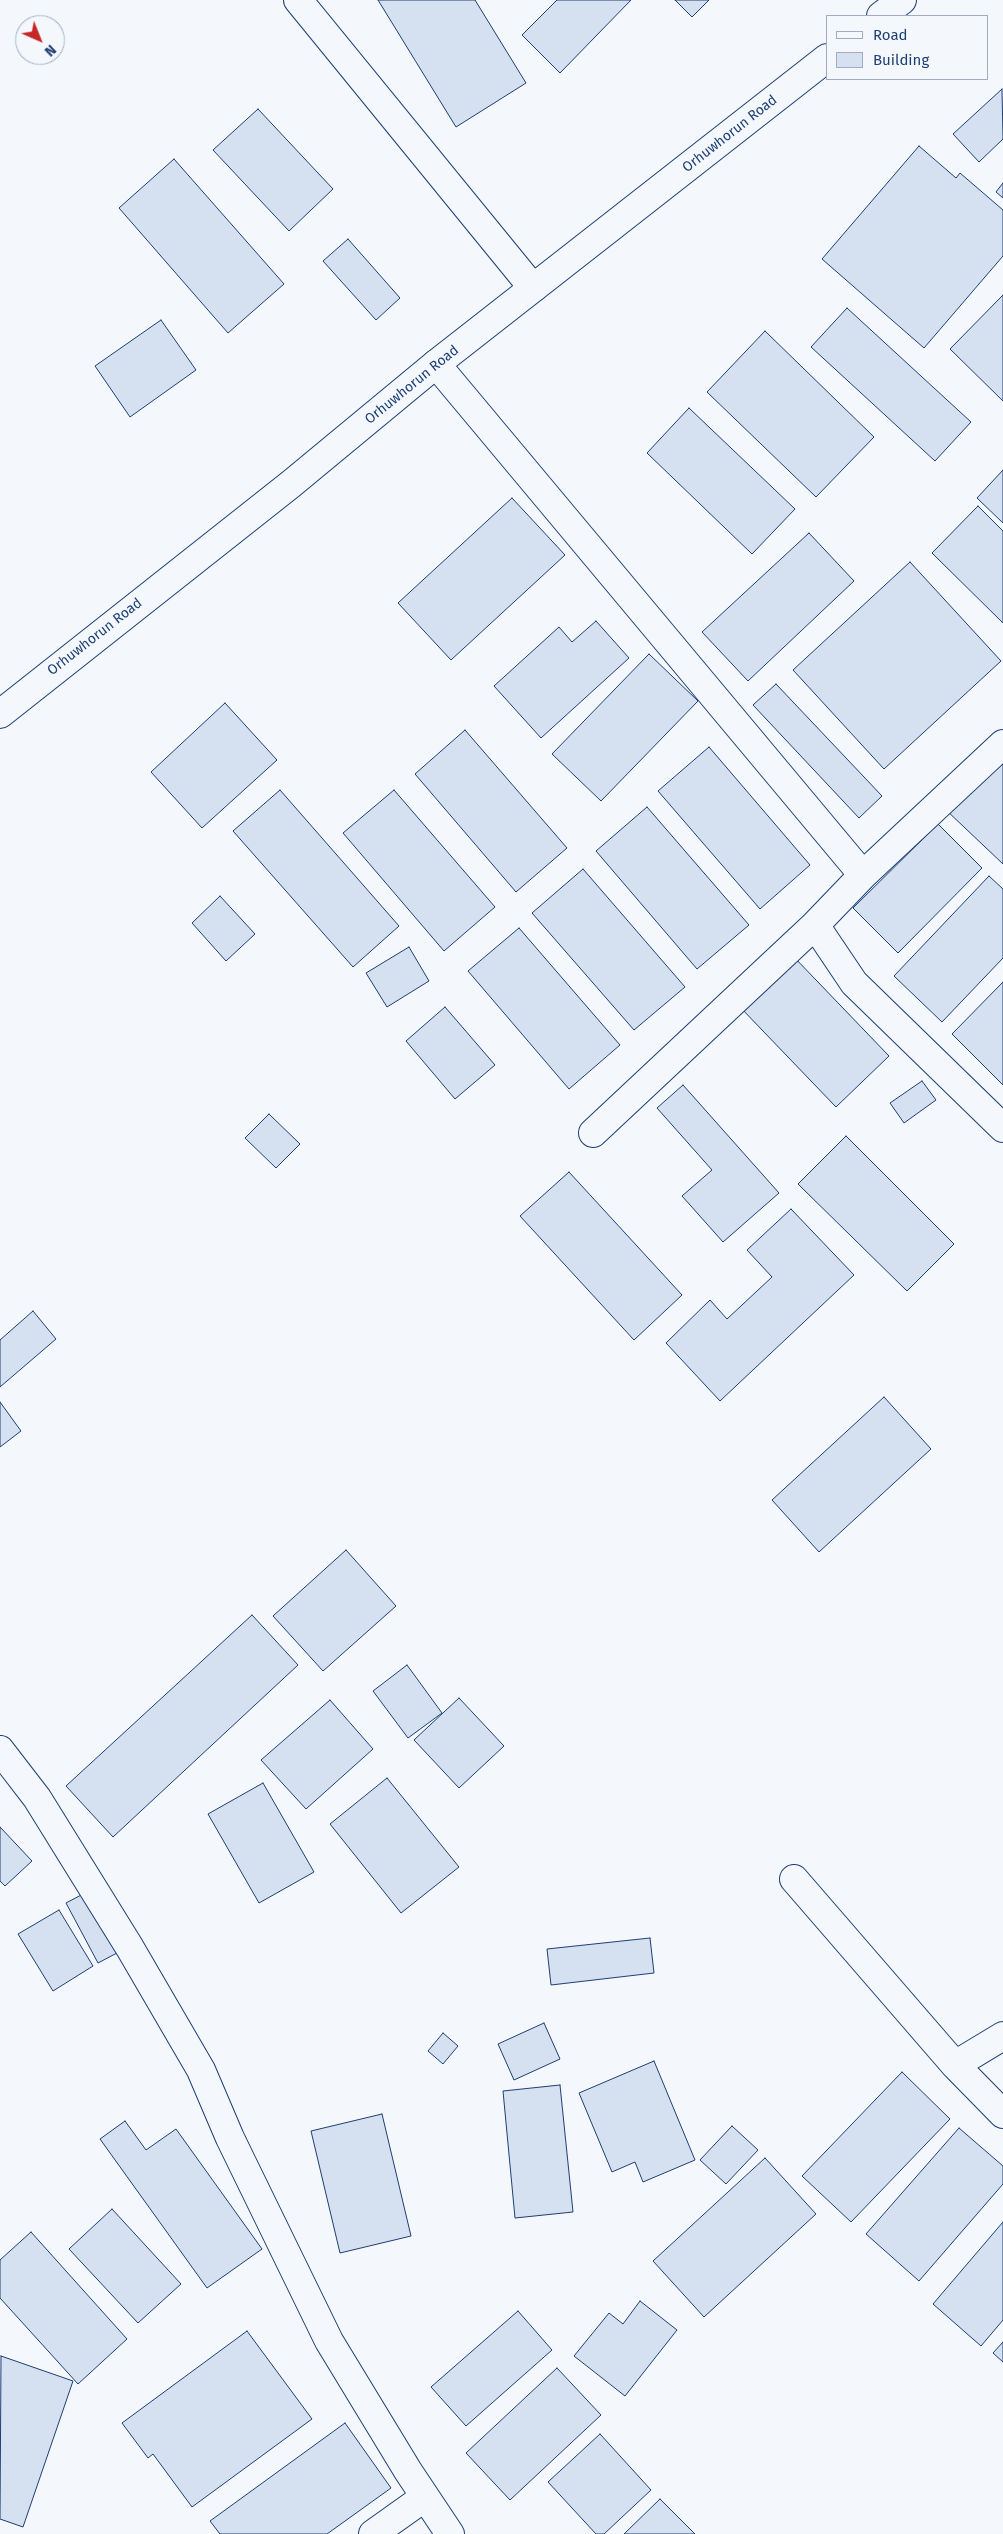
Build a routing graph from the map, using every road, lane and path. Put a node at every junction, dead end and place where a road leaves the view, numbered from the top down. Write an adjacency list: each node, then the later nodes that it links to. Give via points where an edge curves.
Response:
1 (298, 0): 5 (street)
2 (902, 0): 3 (street)
3 (882, 15)
4 (826, 59): 5 (street, Orhuwhorun Road)
5 (533, 288): 6 (street, Orhuwhorun Road)
6 (436, 364): 7 (street, Orhuwhorun Road, via 291,484); 9 (street)
7 (0, 714)
8 (1003, 744): 9 (street)
9 (863, 875): 10 (street)
10 (815, 925): 11 (street, via 854,983); 12 (street)
11 (1003, 1128)
12 (593, 1133)
13 (0, 1750): 18 (street, via 37,1798 196,2062 329,2341)
14 (794, 1879): 16 (street)
15 (1003, 2036): 16 (street)
16 (955, 2065): 17 (street)
17 (1003, 2114)
18 (425, 2497): 19 (street); 20 (street)
19 (373, 2534)
20 (450, 2534)

